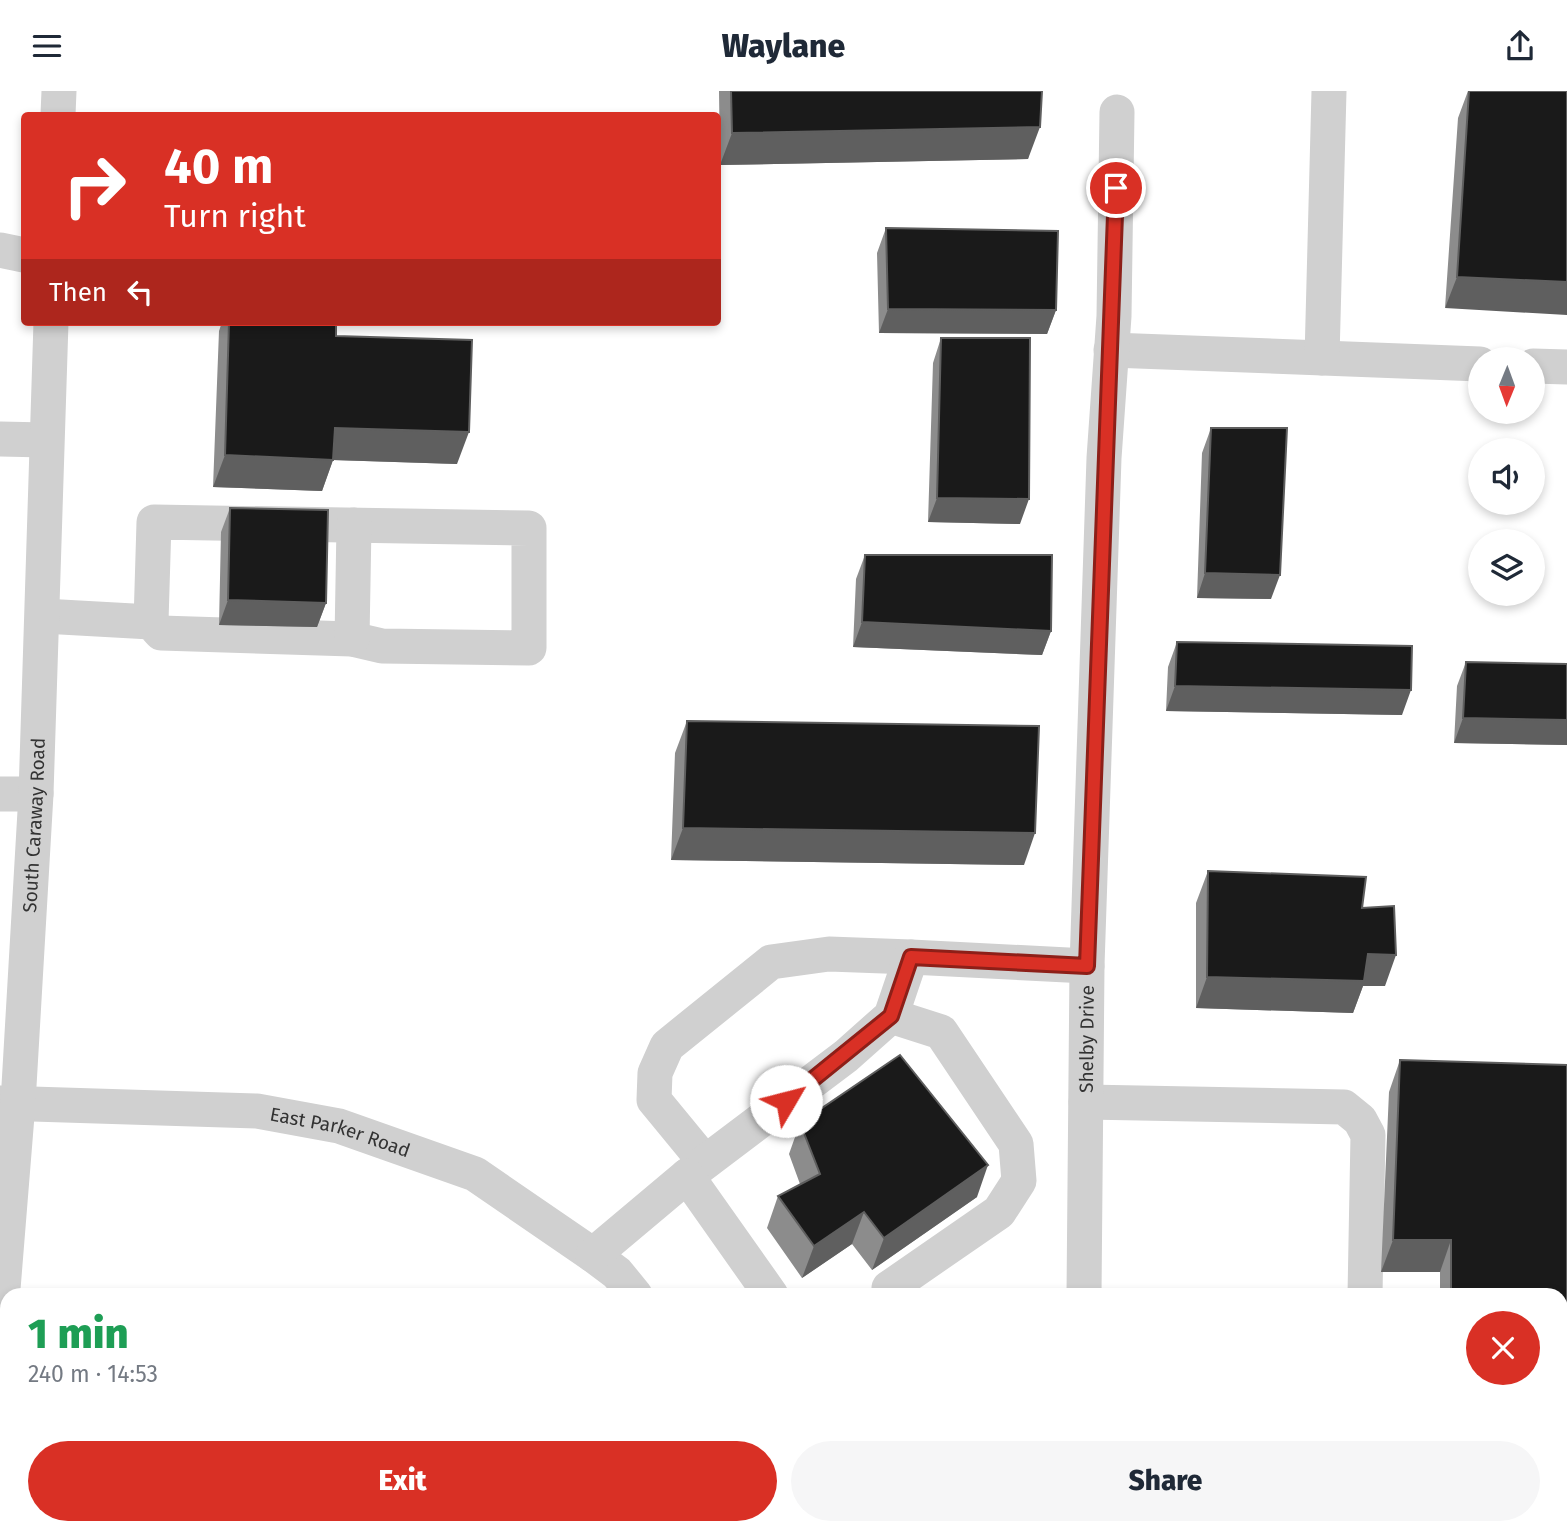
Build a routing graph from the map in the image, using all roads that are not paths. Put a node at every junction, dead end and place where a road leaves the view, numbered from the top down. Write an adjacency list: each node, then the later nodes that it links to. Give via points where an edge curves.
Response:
1 (59, 91): 3 (street)
2 (1329, 91): 9 (street)
3 (58, 112)
4 (1117, 112): 8 (street, Shelby Drive)
5 (0, 250): 6 (street)
6 (21, 254)
7 (51, 326): 14 (street, South Caraway Road)
8 (1111, 350): 9 (street); 23 (street, Shelby Drive)
9 (1322, 358): 10 (street)
10 (1468, 364)
11 (1545, 366): 12 (street)
12 (1567, 367)
13 (0, 439): 14 (street)
14 (46, 440): 16 (street, South Caraway Road)
15 (354, 525): 17 (street, via 154,522); 18 (street); 18 (street, via 529,528 528,648 382,646)
16 (43, 616): 17 (street); 20 (street, South Caraway Road)
17 (151, 622): 18 (street, via 161,633)
18 (352, 639)
19 (0, 794): 20 (street)
20 (36, 794): 21 (street, South Caraway Road)
21 (14, 949): 26 (street, South Caraway Road)
22 (911, 957): 23 (street); 24 (street); 27 (street, via 829,954 771,962 667,1047 655,1073 654,1100)
23 (1087, 966): 25 (street, Shelby Drive)
24 (891, 1016): 27 (street, via 846,1056); 32 (street, via 941,1032 1016,1145 1019,1181 999,1212)
25 (1086, 1102): 33 (street, Shelby Drive); 34 (street, via 1344,1107 1360,1120 1368,1135)
26 (9, 1103): 28 (street, East Parker Road, via 257,1111 339,1125 475,1174); 29 (street, South Caraway Road)
27 (696, 1169): 28 (street); 31 (street)
28 (593, 1255): 30 (street, East Parker Road)
29 (2, 1288)
30 (629, 1288)
31 (767, 1288)
32 (895, 1288)
33 (1084, 1288)
34 (1365, 1288)

